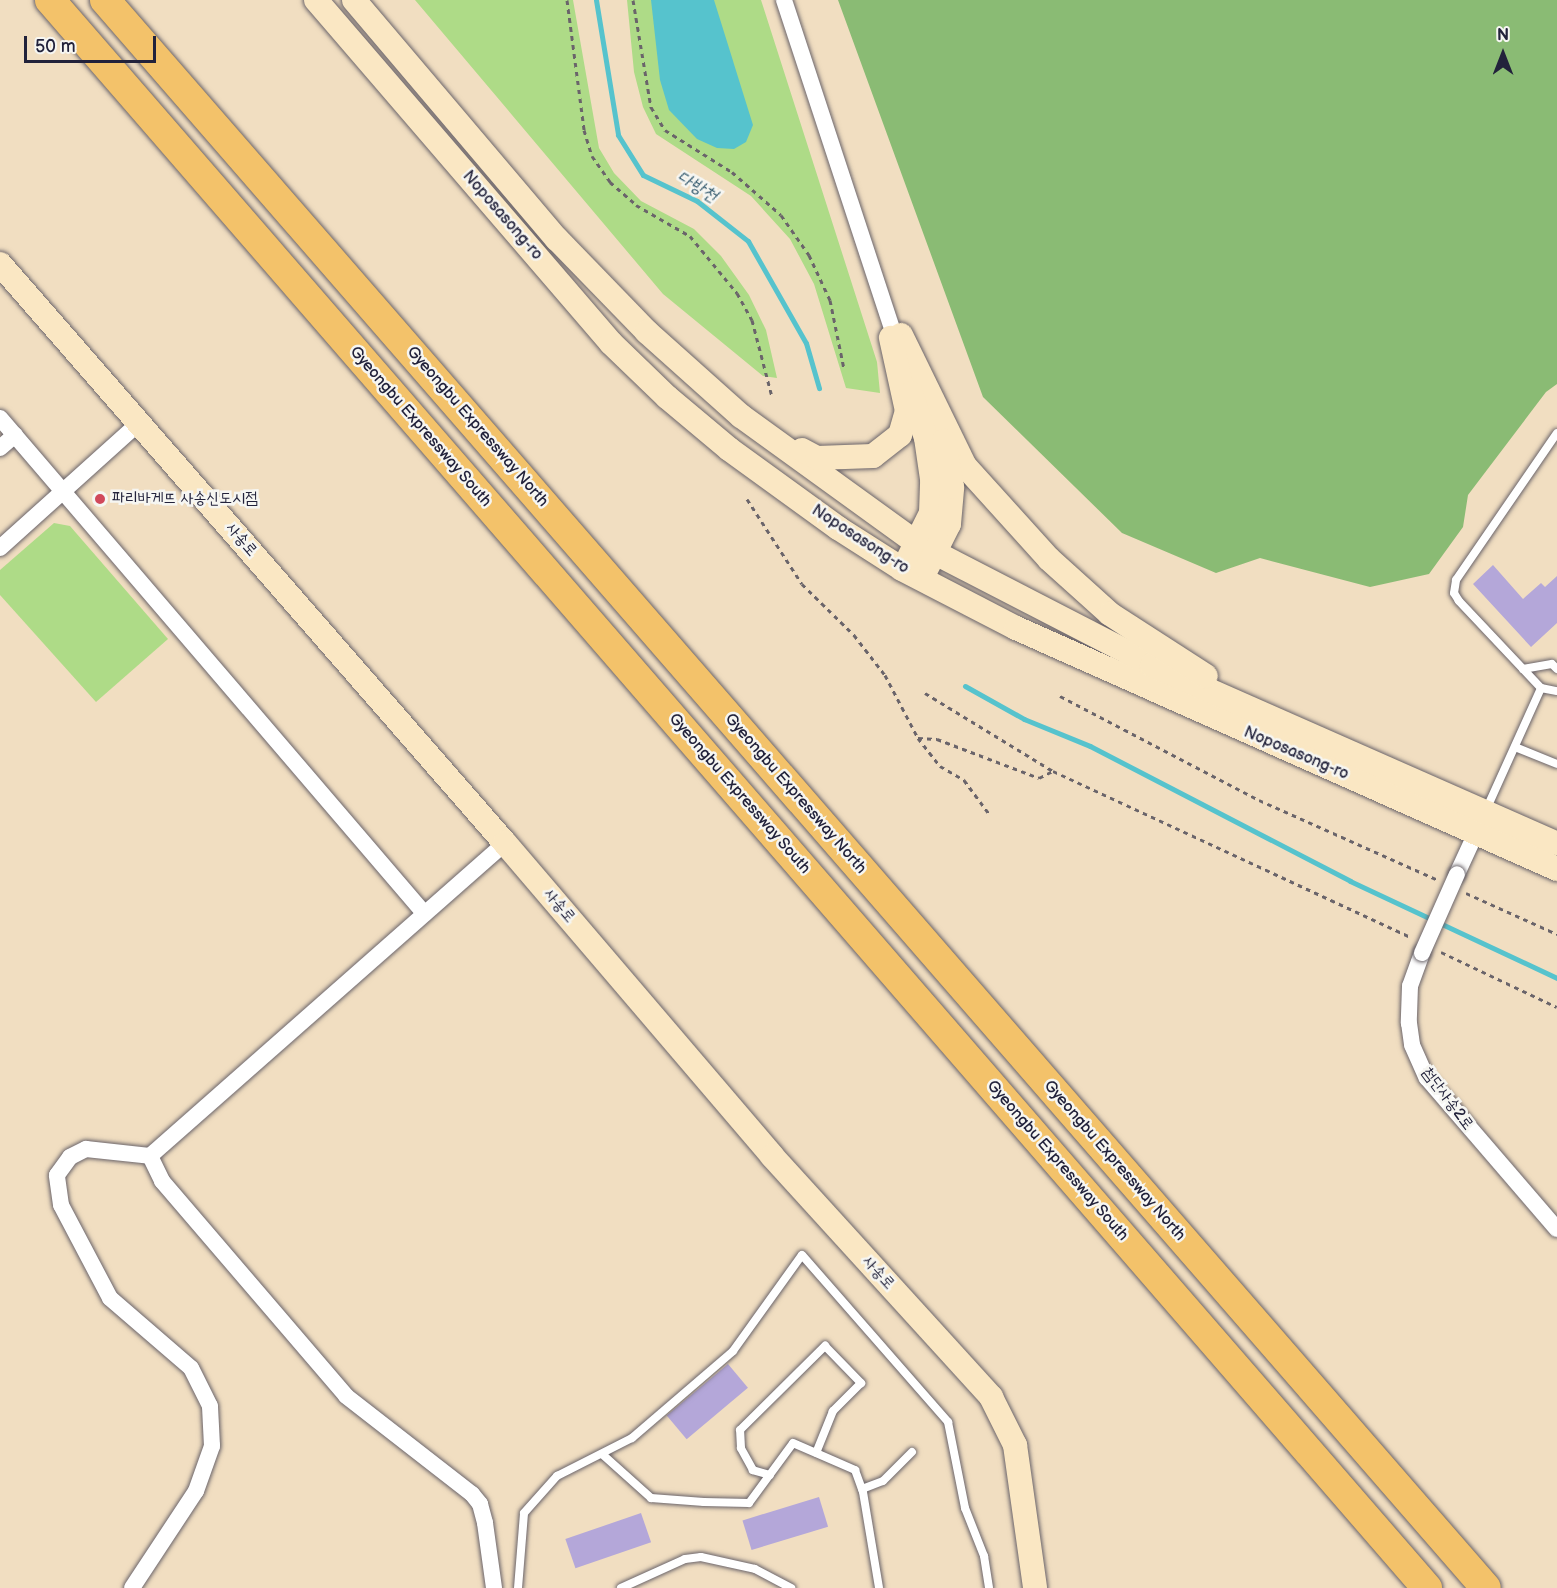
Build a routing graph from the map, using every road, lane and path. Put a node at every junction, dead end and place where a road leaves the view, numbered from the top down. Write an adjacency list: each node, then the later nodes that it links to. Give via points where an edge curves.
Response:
1 (50, 0): 61 (highway, Gyeongbu Expressway South)
2 (105, 0): 62 (highway, Gyeongbu Expressway North)
3 (316, 0): 22 (main road, Noposasong-ro, via 604,334 667,397 738,455)
4 (354, 0): 14 (main road, Noposasong-ro, via 557,239 647,332)
5 (567, 0): 11 (path, via 584,130 592,156 610,182 636,205 690,236 737,293 752,320)
6 (633, 0): 10 (path, via 651,107 665,130 732,172 781,215 809,255 830,300)
7 (784, 0): 9 (street)
8 (0, 264): 13 (main road, 사송로)
9 (894, 333): 14 (main road, via 908,411 900,435 887,449 873,456 817,458); 21 (main road, via 946,447 952,487 950,524); 29 (main road, via 964,466 1049,559 1110,614)
10 (844, 369)
11 (772, 398)
12 (0, 418): 16 (street)
13 (139, 423): 18 (street); 37 (main road, 사송로)
14 (755, 426): 21 (main road, Noposasong-ro)
15 (1557, 433): 24 (lane, via 1456,579 1454,593)
16 (15, 435): 17 (street); 18 (street)
17 (0, 448)
18 (64, 490): 20 (street); 41 (street)
19 (747, 499): 30 (path, via 802,585 854,635 885,675)
20 (0, 548)
21 (926, 549): 22 (main road); 29 (main road, Noposasong-ro, via 1152,665)
22 (912, 574): 36 (main road, Noposasong-ro, via 1026,633)
23 (1556, 664): 24 (lane)
24 (1523, 669): 25 (lane)
25 (1541, 688): 26 (lane); 31 (lane)
26 (1557, 692)
27 (925, 693): 33 (path)
28 (1060, 696): 40 (path, via 1259,800)
29 (1262, 711): 34 (main road, Noposasong-ro)
30 (918, 738): 33 (path, via 937,739 1039,778); 35 (path, via 940,766 964,780)
31 (1515, 747): 32 (lane); 34 (lane)
32 (1557, 764)
33 (1053, 771): 42 (path)
34 (1486, 810): 36 (street, 첨단사송2로); 38 (main road, Noposasong-ro)
35 (990, 815)
36 (1475, 835): 39 (main road, Noposasong-ro); 40 (street, 첨단사송2로)
37 (506, 843): 41 (street); 60 (main road, 사송로, via 772,1156 991,1397 1015,1445)
38 (1557, 844)
39 (1557, 869)
40 (1452, 882): 43 (path); 47 (street, 첨단사송2로, bridge, via 1410,986 1409,1023 1417,1056 1428,1078 1464,1123)
41 (424, 913): 46 (street)
42 (1394, 929)
43 (1557, 934)
44 (1456, 960): 45 (path)
45 (1557, 1007)
46 (150, 1156): 53 (street, via 86,1149 70,1157 57,1175 61,1205 110,1298 191,1368 210,1406 212,1446 196,1491); 54 (street, via 162,1181 346,1396 480,1504)
47 (1557, 1229)
48 (912, 1452): 52 (lane, via 883,1480)
49 (816, 1453): 51 (lane, via 793,1443); 51 (lane, via 833,1411 861,1383 825,1346 740,1430 741,1448 753,1470); 52 (lane, via 855,1470)
50 (602, 1454): 51 (lane, via 651,1498 749,1503); 55 (lane, via 557,1476 524,1513); 59 (lane, via 632,1438 733,1351 802,1255 948,1422 965,1508 984,1556)
51 (770, 1475)
52 (862, 1489): 58 (lane)
53 (132, 1588)
54 (494, 1588)
55 (518, 1588)
56 (621, 1588): 57 (lane, via 685,1559 701,1557 755,1569)
57 (791, 1588)
58 (879, 1588)
59 (989, 1588)
60 (1035, 1588)
61 (1427, 1588)
62 (1486, 1588)

